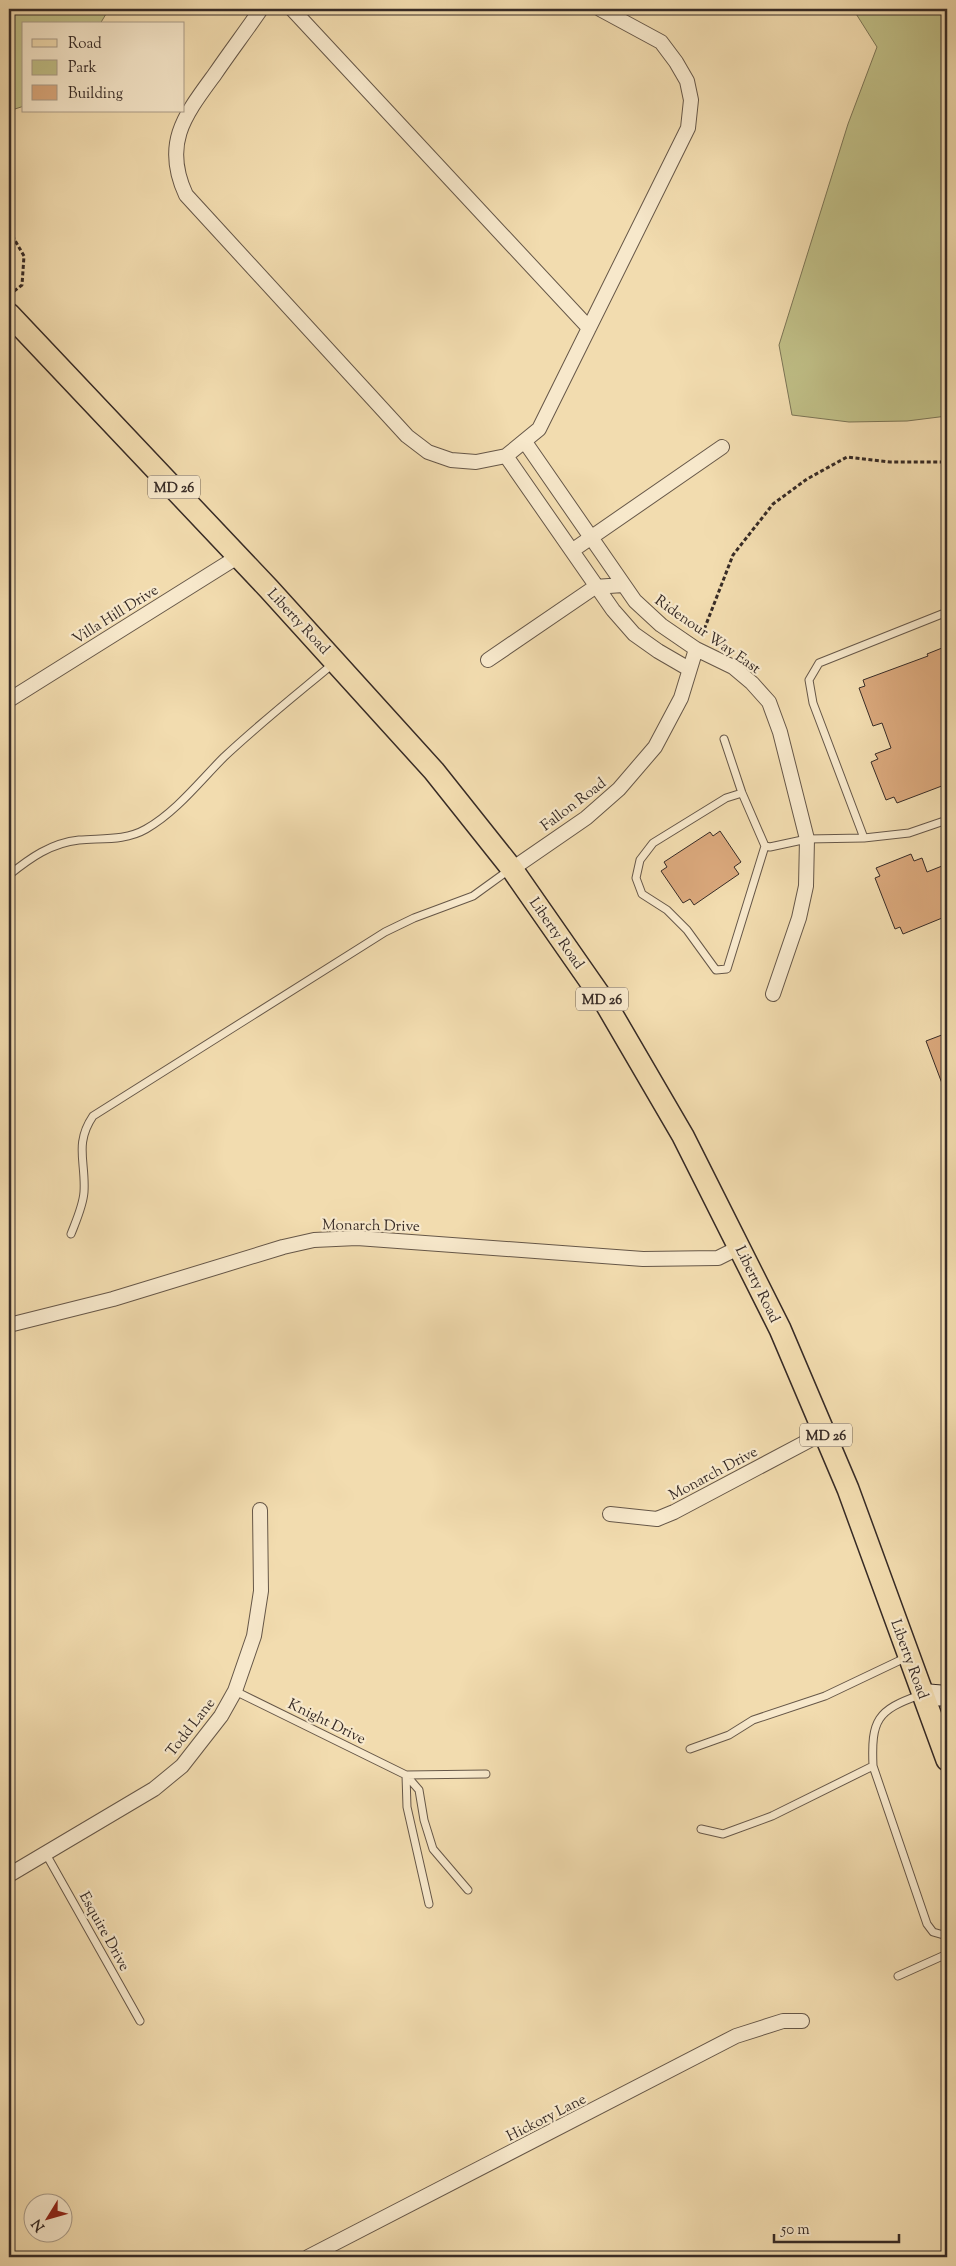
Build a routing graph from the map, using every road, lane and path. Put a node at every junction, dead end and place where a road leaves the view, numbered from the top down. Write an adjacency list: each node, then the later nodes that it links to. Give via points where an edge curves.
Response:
1 (261, 9): 10 (street, via 185,116 177,138 176,159 177,177 186,195 407,436 428,452 451,460 476,462)
2 (292, 9): 7 (street)
3 (600, 9): 7 (street, via 661,42 687,81 691,100 688,128)
4 (9, 230): 5 (path, via 24,256 22,285)
5 (9, 295)
6 (9, 314): 14 (main road, Liberty Road / MD 26)
7 (589, 328): 8 (street, via 539,429)
8 (525, 442): 10 (street); 12 (street, Ridenour Way East)
9 (722, 447): 12 (street)
10 (506, 456): 13 (street)
11 (947, 462): 18 (path, via 890,462 848,457 807,479 773,504 733,555)
12 (591, 539): 13 (street); 15 (street, Ridenour Way East)
13 (573, 550): 16 (street)
14 (239, 556): 20 (main road, Liberty Road / MD 26); 22 (street, Villa Hill Drive)
15 (622, 585): 16 (street); 18 (street, Ridenour Way East, via 634,601 661,625)
16 (595, 586): 19 (street); 21 (street, via 634,634)
17 (947, 612): 26 (lane, via 818,663 809,680 813,703)
18 (696, 649): 21 (street, Fallon Road); 27 (street, Ridenour Way East, via 733,667 769,702)
19 (488, 660)
20 (336, 662): 29 (main road, Liberty Road / MD 26, via 434,771); 30 (lane, via 259,725 174,807 145,829 110,840 64,843 43,850)
21 (689, 669): 29 (street, Fallon Road, via 680,698 655,746 620,790 586,818)
22 (9, 700)
23 (724, 739): 24 (lane)
24 (742, 793): 28 (lane); 28 (lane, via 726,798 653,842 640,860 636,878 642,894 667,910 687,930 716,970 727,969)
25 (947, 820): 26 (lane, via 909,833)
26 (864, 838): 27 (lane)
27 (807, 839): 28 (lane); 31 (street, Ridenour Way East, via 806,886)
28 (765, 846)
29 (512, 868): 32 (lane, via 473,896 386,932 93,1116 85,1127 82,1141 84,1195); 33 (main road, Liberty Road / MD 26, via 631,1046 683,1136)
30 (9, 875)
31 (773, 994)
32 (71, 1234)
33 (740, 1247): 34 (street, Monarch Drive, via 718,1258 643,1259 357,1238 314,1240 113,1299); 35 (main road, Liberty Road / MD 26)
34 (9, 1325)
35 (825, 1432): 37 (street, Monarch Drive, via 658,1519); 38 (main road, Liberty Road / MD 26)
36 (260, 1510): 39 (street, Todd Lane, via 261,1591 254,1636)
37 (610, 1514)
38 (909, 1656): 40 (main road, Liberty Road / MD 26); 42 (lane, via 825,1696 753,1720 729,1735)
39 (235, 1691): 46 (lane, Knight Drive); 48 (street, Todd Lane, via 221,1716 182,1766 154,1789)
40 (923, 1694): 41 (street); 43 (main road, Liberty Road / MD 26); 44 (lane, via 895,1703 876,1724 872,1738)
41 (947, 1696)
42 (690, 1748)
43 (947, 1760)
44 (873, 1766): 47 (lane, via 772,1816 723,1834); 52 (lane, via 927,1924 933,1932)
45 (486, 1774): 46 (lane)
46 (406, 1775): 50 (lane, via 419,1790 433,1849); 51 (lane, via 407,1807)
47 (701, 1829)
48 (46, 1854): 49 (street, Todd Lane); 55 (lane, Esquire Drive)
49 (11, 1869)
50 (468, 1890)
51 (429, 1904)
52 (947, 1936)
53 (947, 1954): 54 (lane)
54 (898, 1976)
55 (140, 2021)
56 (802, 2021): 57 (street, Hickory Lane, via 783,2021 736,2036)
57 (308, 2257)

